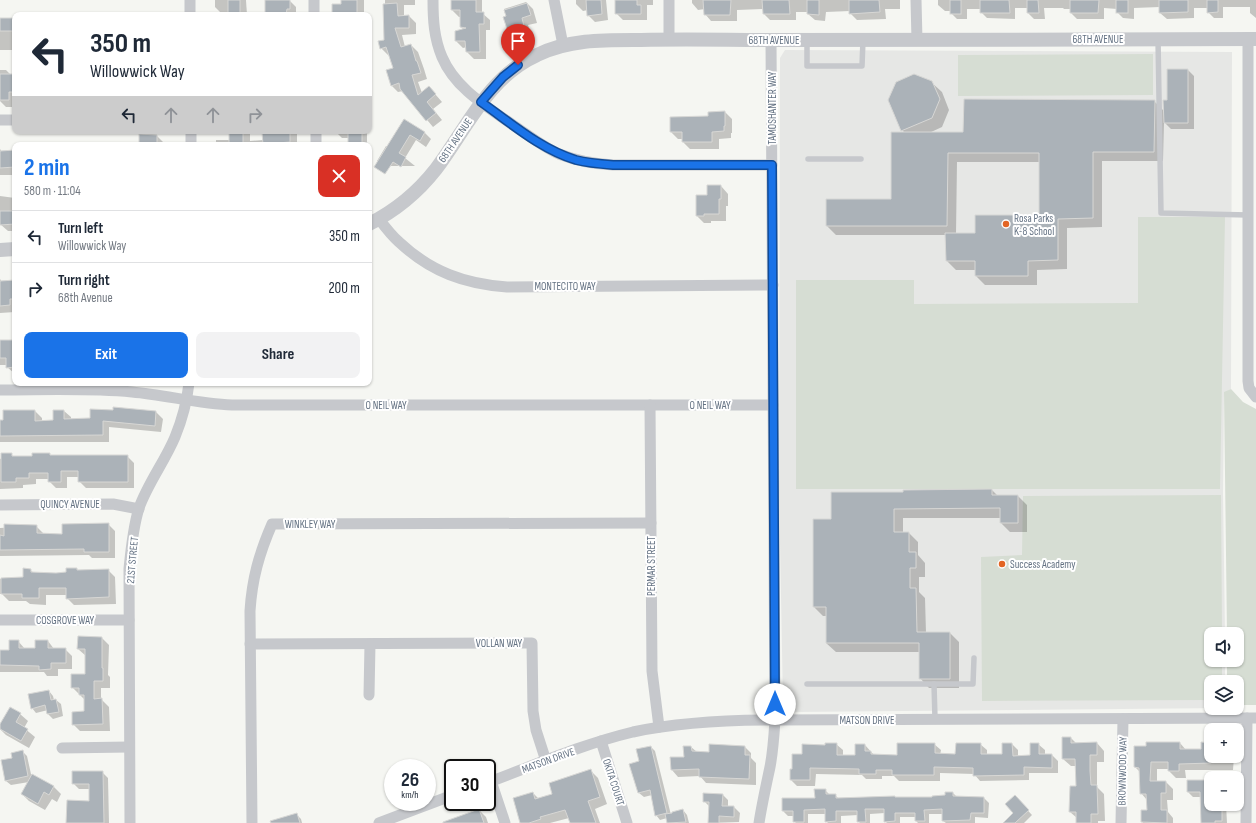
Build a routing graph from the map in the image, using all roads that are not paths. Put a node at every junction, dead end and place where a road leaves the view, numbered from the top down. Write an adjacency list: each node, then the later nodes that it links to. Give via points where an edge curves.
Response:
1 (190, 0): 7 (street)
2 (314, 0): 8 (street)
3 (433, 0): 17 (street, via 435,36 442,57 462,86)
4 (554, 0): 16 (street)
5 (669, 0): 9 (street)
6 (916, 0): 15 (street)
7 (190, 12)
8 (314, 12)
9 (669, 39): 12 (street, 68TH AVENUE); 16 (street, 68TH AVENUE, via 592,41)
10 (1158, 39): 11 (street, 68TH AVENUE); 15 (street, 68TH AVENUE); 23 (lane, via 1161,213)
11 (1252, 39): 23 (street)
12 (772, 40): 13 (street, 68TH AVENUE); 22 (street, TAMOSHANTER WAY)
13 (807, 40): 14 (street, 68TH AVENUE); 14 (lane, via 807,66 862,66)
14 (863, 40): 15 (street, 68TH AVENUE)
15 (917, 40)
16 (563, 45): 17 (street, 68TH AVENUE, via 518,65 503,77)
17 (481, 102): 22 (street, via 543,145 577,160 613,165); 24 (street, 68TH AVENUE, via 451,148 423,184 391,212)
18 (0, 120): 19 (street)
19 (12, 120)
20 (861, 158): 21 (lane)
21 (808, 159)
22 (772, 165): 27 (street, TAMOSHANTER WAY)
23 (1248, 215): 30 (street, via 1248,381)
24 (374, 221): 27 (street, MONTECITO WAY, via 414,256 432,267 466,281 487,285)
25 (12, 249): 26 (street)
26 (0, 250)
27 (773, 285): 33 (street, TAMOSHANTER WAY)
28 (188, 386): 31 (street, 21ST STREET)
29 (0, 390): 31 (street, O NEIL WAY, via 101,389)
30 (1254, 396)
31 (186, 399): 32 (street, O NEIL WAY, via 232,405); 35 (street, 21ST STREET, via 175,437)
32 (650, 405): 33 (street, O NEIL WAY); 36 (street, PERMAR STREET)
33 (773, 405): 48 (street, TAMOSHANTER WAY)
34 (0, 505): 35 (street, QUINCY AVENUE, via 113,504)
35 (139, 509): 38 (street, 21ST STREET, via 131,546)
36 (651, 523): 39 (street, WINKLEY WAY, via 272,524 262,547 253,584); 49 (street, PERMAR STREET, via 652,671)
37 (0, 620): 38 (street, COSGROVE WAY)
38 (129, 620): 51 (street, 21ST STREET)
39 (250, 644): 40 (street, VOLLAN WAY); 58 (street, WINKLEY WAY)
40 (370, 644): 44 (street); 53 (street, VOLLAN WAY, via 532,643 532,711)
41 (974, 658): 43 (lane, via 973,684)
42 (807, 684): 43 (lane)
43 (934, 684): 46 (lane)
44 (369, 695)
45 (1251, 718): 47 (street, MATSON DRIVE); 64 (street)
46 (935, 719): 47 (street, MATSON DRIVE); 48 (street, MATSON DRIVE)
47 (1123, 719): 63 (street, BROWNWOOD WAY)
48 (775, 720): 49 (street, MATSON DRIVE, via 721,720); 62 (street, TAMOSHANTER WAY, via 770,766)
49 (659, 727): 50 (street, MATSON DRIVE)
50 (601, 741): 53 (street, MATSON DRIVE); 61 (street, OKITA COURT)
51 (129, 747): 52 (street); 57 (street, 21ST STREET)
52 (62, 748)
53 (546, 761): 54 (street, MATSON DRIVE)
54 (496, 779)
55 (444, 798): 59 (street)
56 (496, 800): 60 (street)
57 (130, 823)
58 (252, 823)
59 (379, 823)
60 (505, 823)
61 (627, 823)
62 (759, 823)
63 (1122, 823)
64 (1246, 823)

